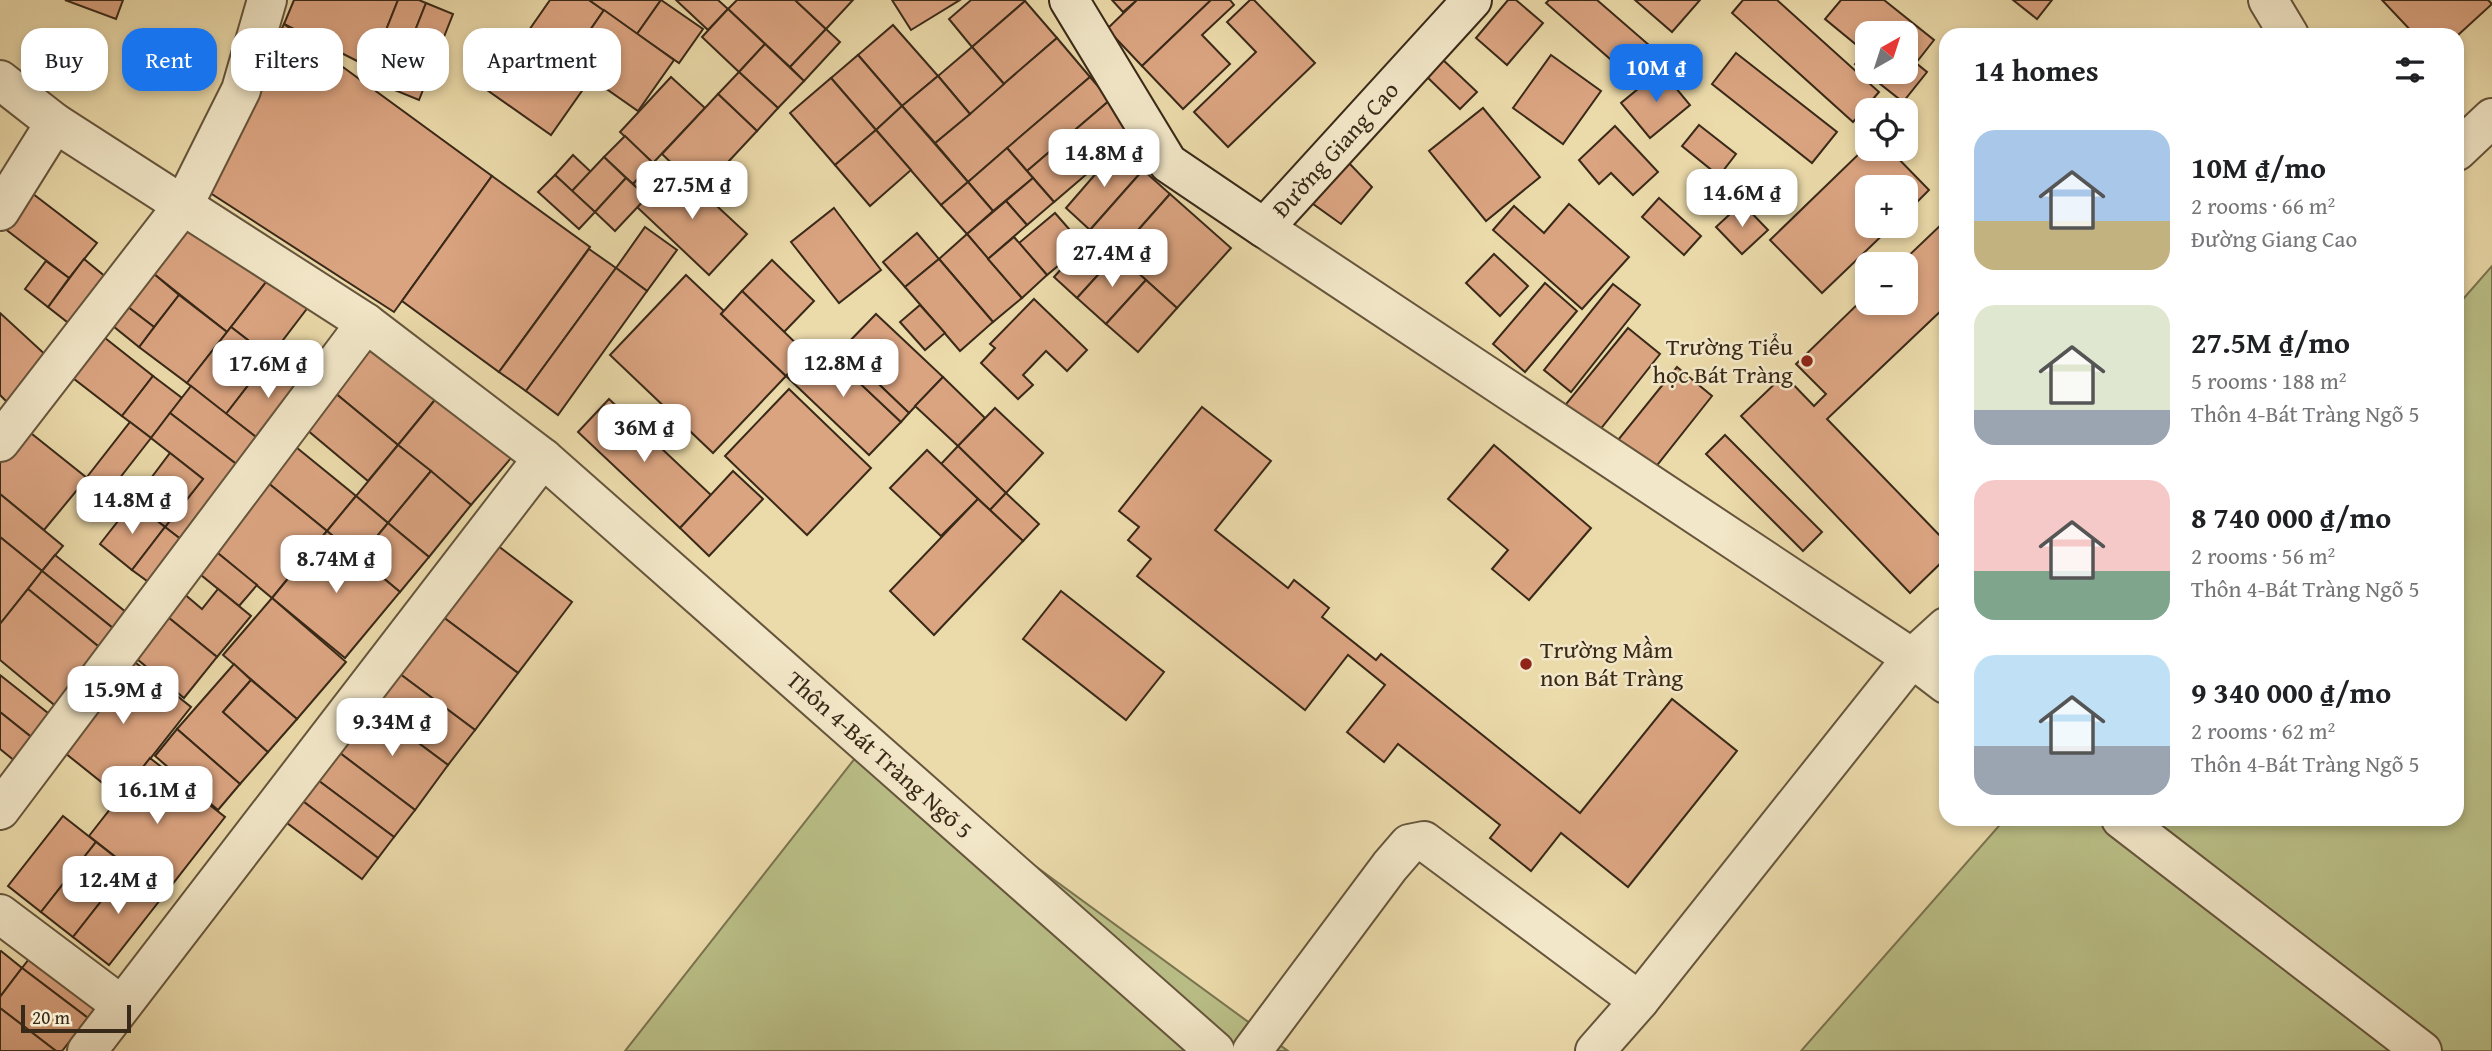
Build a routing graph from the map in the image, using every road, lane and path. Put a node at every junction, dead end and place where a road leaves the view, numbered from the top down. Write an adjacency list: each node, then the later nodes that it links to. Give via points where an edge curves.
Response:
1 (267, 0): 10 (street, via 241,90)
2 (1069, 0): 12 (street, Đường Giang Cao, via 1168,163)
3 (1472, 0): 12 (street, Đường Giang Cao)
4 (2268, 0): 5 (street)
5 (2285, 28)
6 (0, 80): 8 (street, Thôn 4-Bát Tràng Ngõ 5)
7 (2492, 118): 9 (street)
8 (55, 123): 10 (street, Thôn 4-Bát Tràng Ngõ 5); 11 (street)
9 (2464, 144)
10 (184, 204): 13 (street, Thôn 4-Bát Tràng Ngõ 5); 14 (street)
11 (0, 211)
12 (1264, 228): 17 (street)
13 (366, 323): 15 (street, Thôn 4-Bát Tràng Ngõ 5); 19 (street)
14 (0, 442)
15 (543, 458): 23 (street); 25 (street, Thôn 4-Bát Tràng Ngõ 5)
16 (1939, 633): 17 (street)
17 (1912, 658): 18 (street); 22 (street)
18 (1939, 679)
19 (0, 810)
20 (2130, 826): 28 (street)
21 (0, 914): 23 (street)
22 (1639, 1001): 26 (street, via 1424,841 1409,844 1390,866); 27 (street)
23 (121, 1005): 24 (street)
24 (87, 1051)
25 (1216, 1051)
26 (1252, 1051)
27 (1595, 1051)
28 (2422, 1051)

